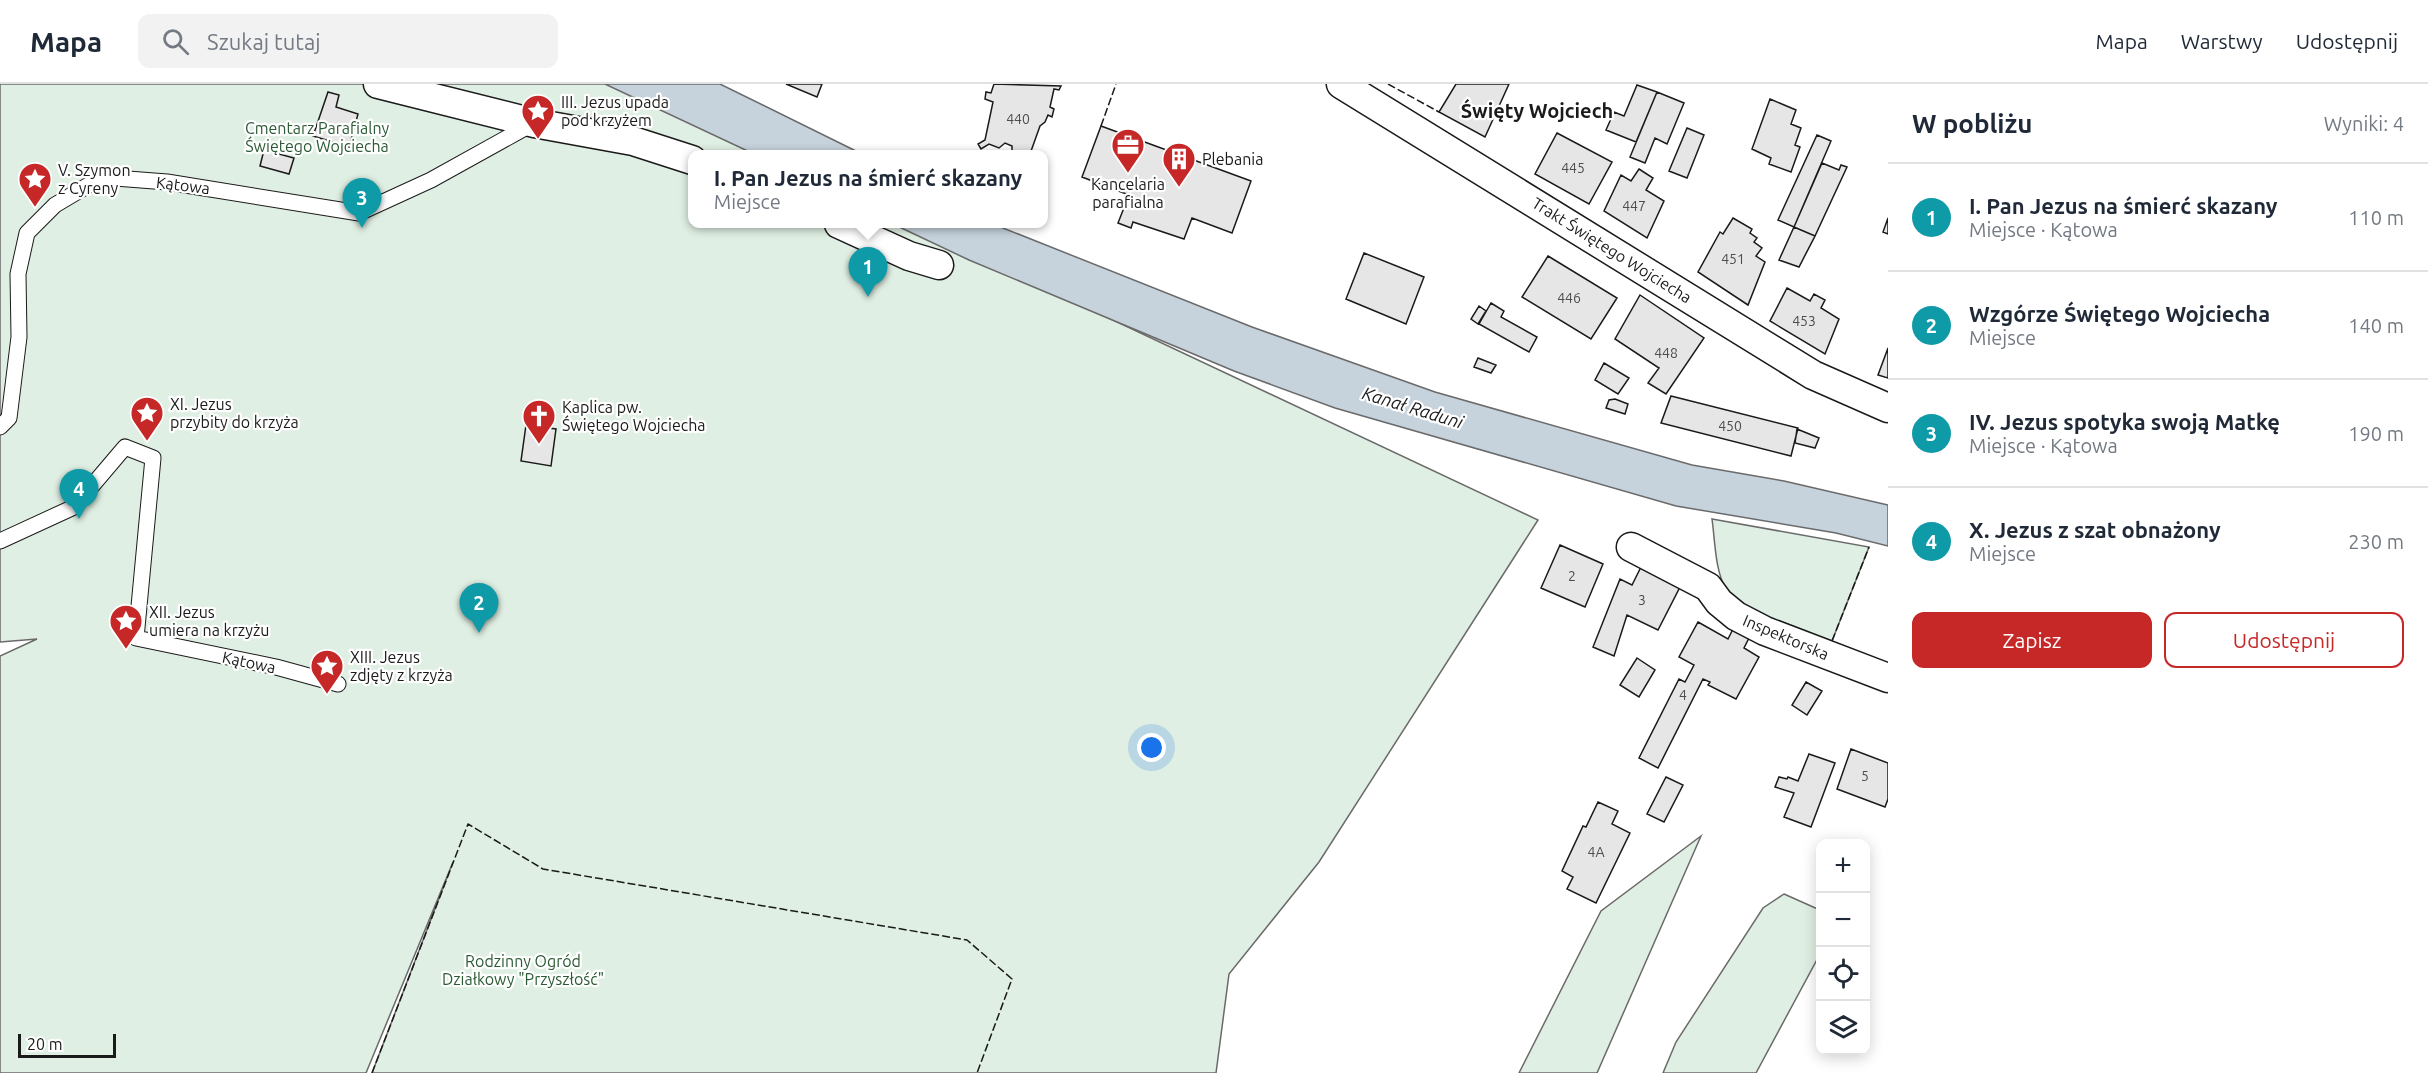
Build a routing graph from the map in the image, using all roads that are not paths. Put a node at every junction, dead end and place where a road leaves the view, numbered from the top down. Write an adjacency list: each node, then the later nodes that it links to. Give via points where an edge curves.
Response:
1 (378, 84): 3 (street)
2 (1341, 84): 7 (street, Trakt Świętego Wojciecha, via 1813,375)
3 (534, 123): 4 (street, via 633,141); 8 (lane, Kątowa, via 431,180 359,213 167,182 102,177 55,205 27,233 18,274 19,337 9,418)
4 (688, 158)
5 (848, 228): 6 (street)
6 (939, 266)
7 (1888, 408)
8 (0, 428)
9 (0, 542): 12 (lane, Kątowa, via 74,507 125,447 153,458 136,638)
10 (1631, 547): 11 (street, Inspektorska, via 1708,587 1736,616 1765,631)
11 (1888, 678)
12 (338, 684)

